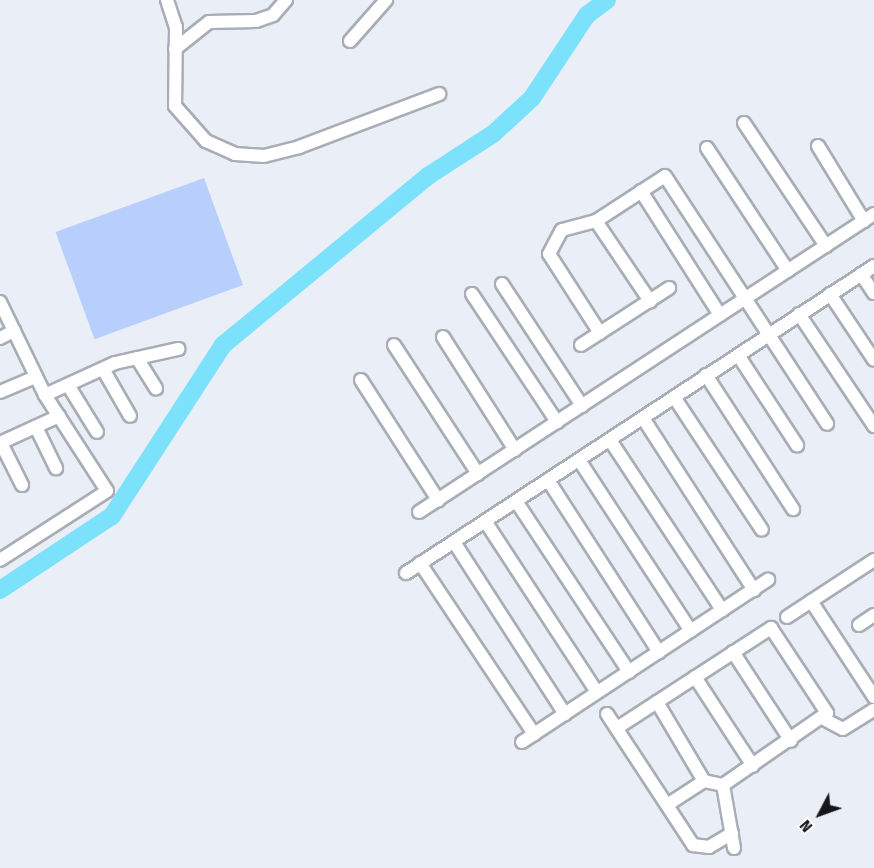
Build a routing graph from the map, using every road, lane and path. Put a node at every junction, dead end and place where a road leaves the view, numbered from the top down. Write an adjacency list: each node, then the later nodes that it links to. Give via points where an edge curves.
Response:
1 (167, 0): 5 (street)
2 (286, 0): 5 (street, via 273,15 256,21 209,22)
3 (386, 0): 4 (street)
4 (350, 41)
5 (175, 49): 6 (street, via 174,106 206,141 235,154 264,156 298,147)
6 (439, 94)
7 (744, 123): 13 (street)
8 (818, 146): 11 (street)
9 (707, 148): 15 (street)
10 (641, 191): 12 (street); 22 (street, via 665,176); 26 (street)
11 (869, 217): 13 (street)
12 (596, 221): 23 (street); 28 (street, via 562,230 549,254)
13 (826, 246): 15 (street)
14 (874, 266): 16 (street)
15 (788, 271): 22 (street)
16 (861, 274): 19 (street); 21 (street)
17 (502, 284): 47 (street)
18 (669, 288): 23 (street)
19 (874, 292)
20 (472, 294): 51 (street)
21 (830, 294): 25 (street); 37 (street)
22 (745, 299): 26 (street); 29 (street)
23 (650, 300): 28 (street)
24 (0, 302): 27 (street)
25 (799, 314): 29 (street); 54 (street)
26 (720, 315): 47 (street)
27 (14, 331): 31 (street); 40 (street)
28 (600, 333): 33 (street)
29 (768, 334): 35 (street); 52 (street)
30 (443, 337): 59 (street)
31 (0, 338)
32 (394, 345): 62 (street)
33 (580, 345)
34 (178, 349): 36 (street)
35 (738, 355): 39 (street); 58 (street)
36 (137, 358): 38 (street); 43 (street)
37 (874, 360)
38 (103, 369): 42 (street); 49 (street)
39 (706, 375): 46 (street); 67 (street)
40 (36, 377): 44 (street); 45 (street)
41 (361, 380): 65 (street)
42 (68, 385): 45 (street); 55 (street)
43 (156, 388)
44 (0, 392)
45 (45, 395): 48 (street)
46 (674, 397): 50 (street); 70 (street)
47 (582, 406): 51 (street)
48 (59, 416): 53 (street); 72 (street, via 107,491)
49 (130, 416)
50 (643, 418): 56 (street); 77 (street)
51 (557, 422): 59 (street)
52 (827, 424)
53 (36, 426): 57 (street); 61 (street)
54 (874, 426)
55 (97, 432)
56 (610, 440): 60 (street); 79 (street)
57 (1, 443): 64 (street)
58 (796, 446)
59 (515, 450): 62 (street)
60 (579, 460): 63 (street); 83 (street)
61 (57, 468)
62 (478, 474): 65 (street)
63 (548, 480): 66 (street); 84 (street)
64 (22, 485)
65 (438, 501): 68 (street)
66 (516, 501): 69 (street); 86 (street)
67 (793, 509)
68 (419, 512)
69 (485, 521): 71 (street); 88 (street)
70 (762, 530)
71 (454, 542): 74 (street); 92 (street)
72 (0, 560)
73 (874, 560): 78 (street)
74 (420, 563): 75 (street); 96 (street)
75 (406, 573)
76 (768, 580): 77 (street)
77 (754, 590): 79 (street)
78 (811, 601): 81 (street); 89 (street)
79 (722, 610): 83 (street)
80 (874, 615): 82 (street)
81 (787, 617)
82 (859, 625)
83 (691, 631): 84 (street)
84 (659, 652): 86 (street)
85 (733, 652): 87 (street); 94 (street, via 771,628 827,713); 97 (street)
86 (629, 672): 88 (street)
87 (695, 677): 90 (street); 99 (street)
88 (597, 692): 92 (street)
89 (874, 697)
90 (657, 702): 95 (street); 100 (street)
91 (874, 710): 94 (street, via 843,729)
92 (565, 714): 96 (street)
93 (607, 714): 95 (street)
94 (824, 719): 97 (street)
95 (617, 728): 102 (street)
96 (534, 734): 98 (street)
97 (791, 741): 99 (street)
98 (522, 742)
99 (753, 766): 101 (street)
100 (704, 781): 101 (street); 102 (street)
101 (723, 785): 103 (street)
102 (667, 804): 103 (street, via 693,845 709,847)
103 (732, 833): 104 (street)
104 (735, 848)

